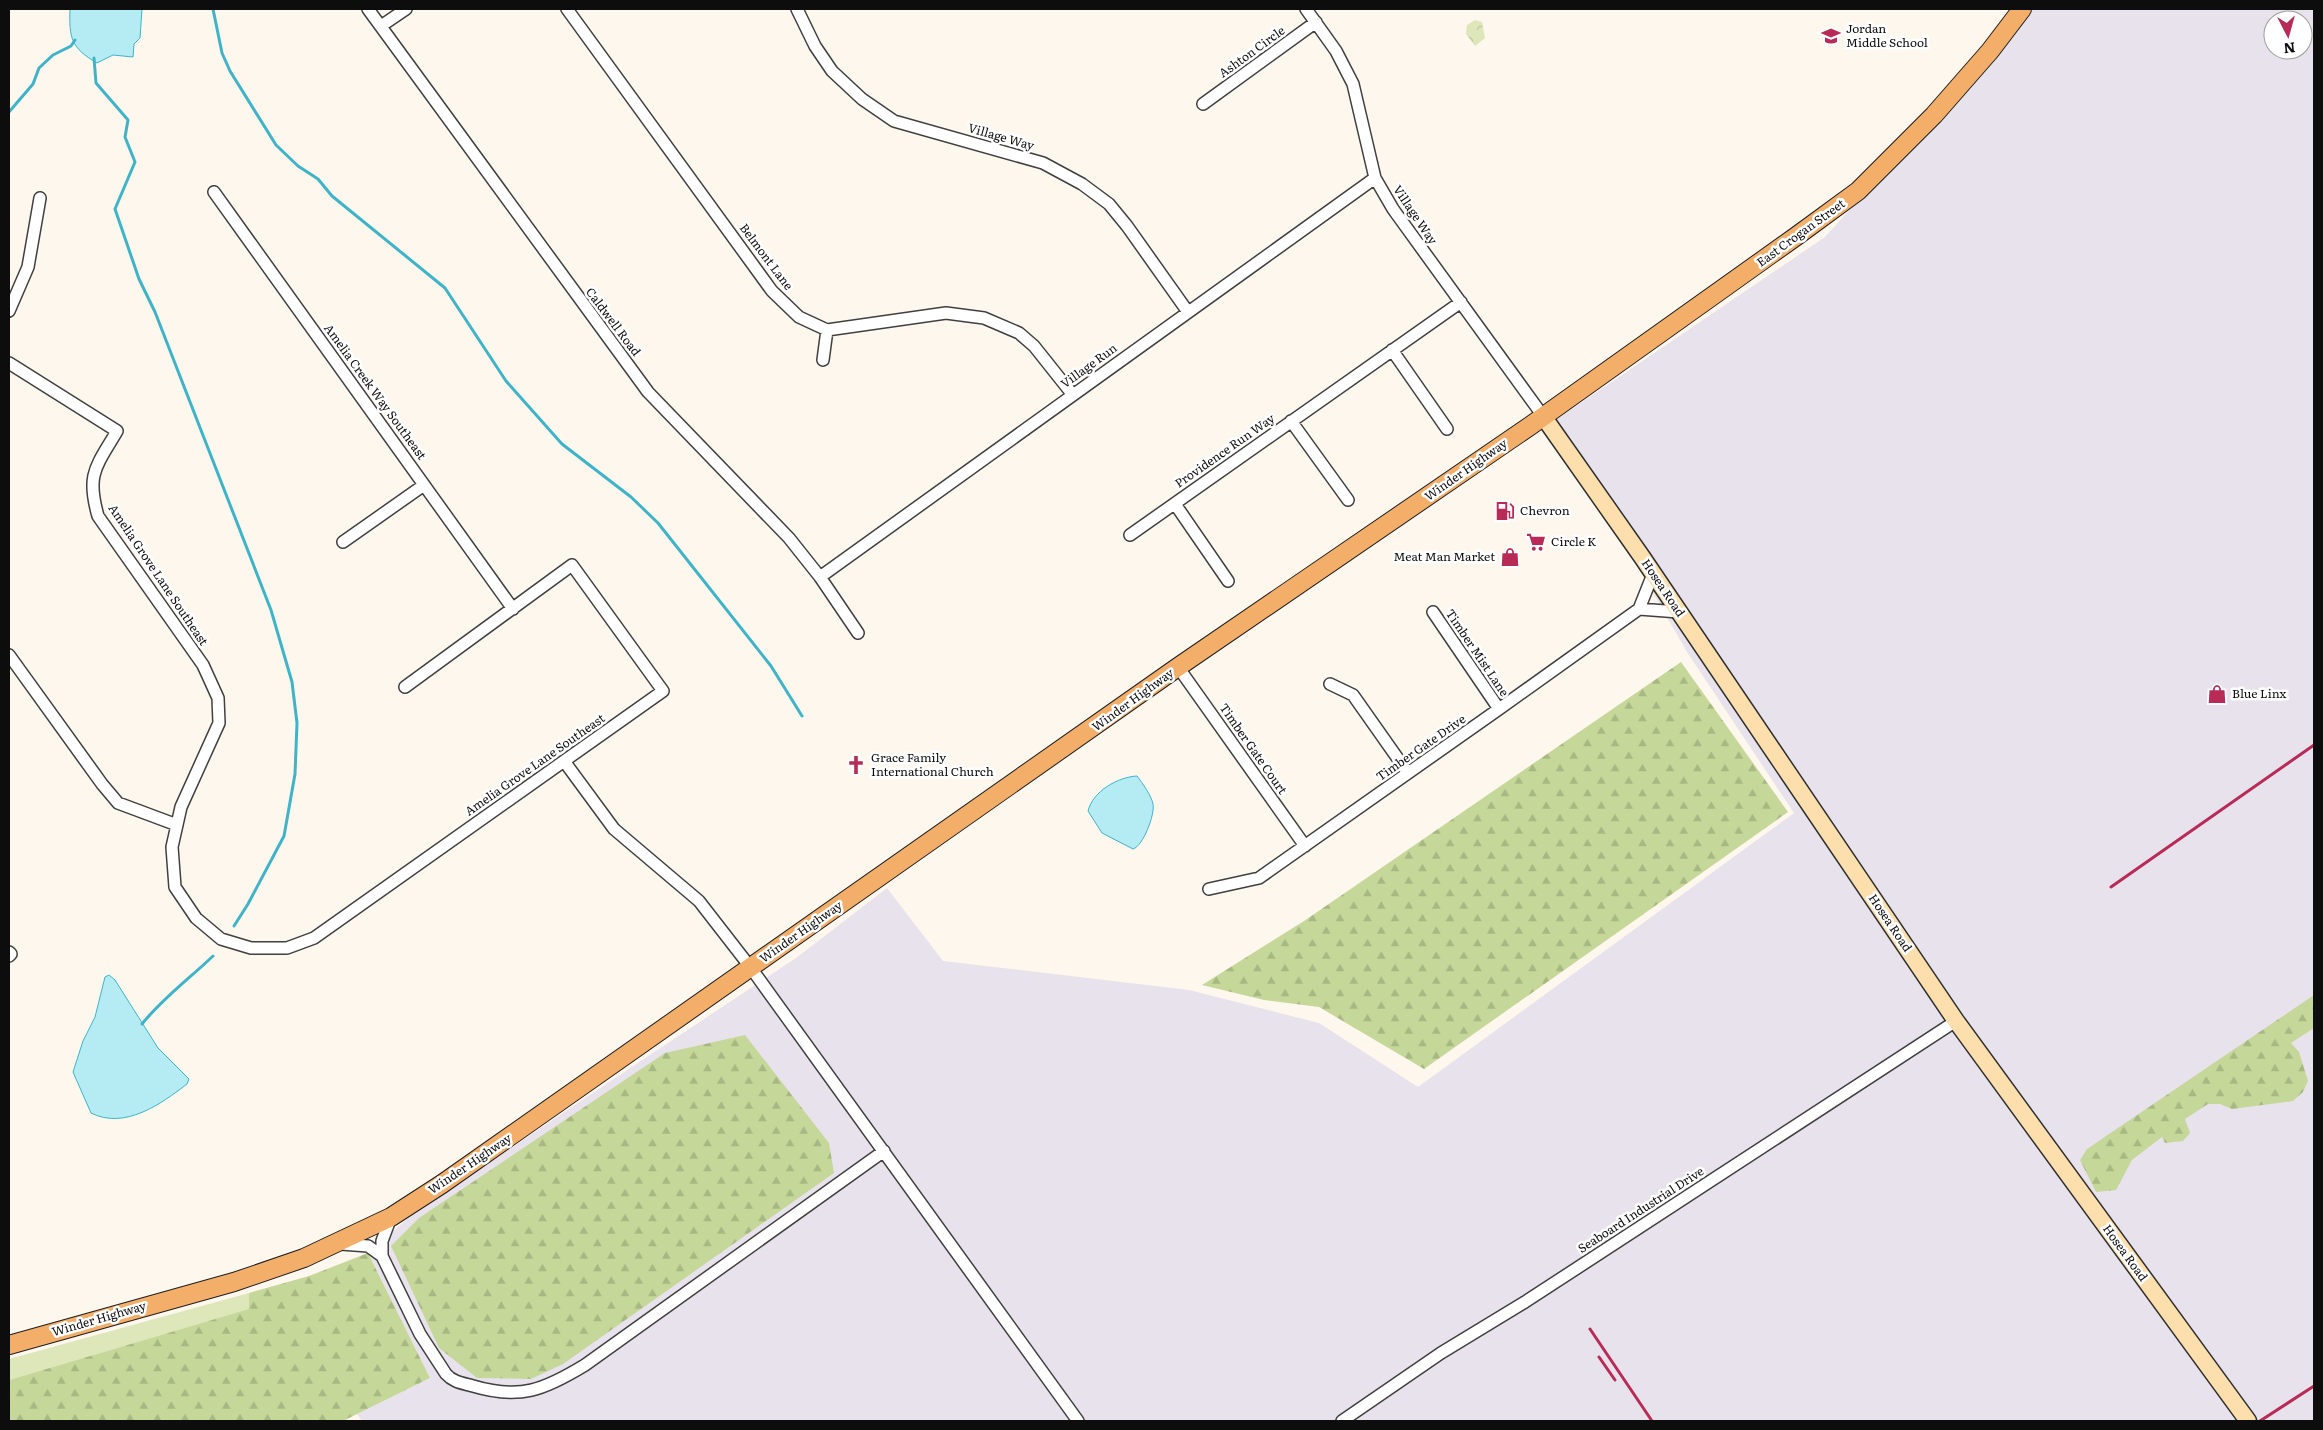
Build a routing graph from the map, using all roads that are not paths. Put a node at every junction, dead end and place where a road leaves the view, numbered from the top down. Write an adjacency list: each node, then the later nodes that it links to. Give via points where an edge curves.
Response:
1 (368, 9): 8 (street, Caldwell Road)
2 (406, 9): 8 (street)
3 (567, 9): 16 (street, Belmont Lane, via 772,291 799,317)
4 (797, 9): 15 (street, Village Way, via 815,46 832,71 862,99 894,120 1043,163 1082,184 1109,204)
5 (1306, 9): 7 (street, Village Way)
6 (2022, 9): 21 (main road, East Crogan Street, via 1934,115 1858,191)
7 (1316, 22): 9 (street, Ashton Circle); 10 (street, Village Way, via 1336,51 1352,84)
8 (380, 26): 30 (street, Caldwell Road, via 648,392 782,531)
9 (1203, 104)
10 (1375, 178): 13 (street, Village Way, via 1393,209); 15 (street, Village Run)
11 (214, 192): 24 (street, Amelia Creek Way Southeast)
12 (40, 198): 14 (street, via 28,267)
13 (1461, 302): 17 (street, Providence Run Way); 21 (street, Village Way)
14 (9, 311)
15 (1188, 312): 20 (street, Village Run)
16 (827, 330): 18 (street); 20 (street, via 946,313 984,318 1019,333 1034,346)
17 (1392, 350): 22 (street, Providence Run Way); 23 (street)
18 (823, 360)
19 (9, 363): 44 (street, Amelia Grove Lane Southeast, via 117,431 95,468 91,492 98,516 204,666 218,698 219,723 181,807)
20 (1073, 395): 30 (street, Village Run)
21 (1543, 416): 29 (street, Hosea Road); 38 (main road, Winder Highway)
22 (1292, 421): 25 (street, Providence Run Way); 26 (street, Providence Run Way)
23 (1447, 428)
24 (424, 485): 28 (street); 32 (street, Amelia Creek Way Southeast)
25 (1348, 500)
26 (1174, 504): 27 (street, Providence Run Way); 31 (street, Providence Run Way)
27 (1130, 535)
28 (343, 542)
29 (1654, 574): 33 (street); 35 (street, Hosea Road)
30 (820, 577): 36 (street, Caldwell Road)
31 (1228, 581)
32 (513, 609): 40 (street, Amelia Grove Lane Southeast); 42 (street, Amelia Grove Lane Southeast, via 572,565 663,691)
33 (1639, 609): 35 (street); 41 (street, Timber Gate Drive)
34 (1433, 612): 41 (street, Timber Mist Lane)
35 (1679, 612): 48 (street, Hosea Road)
36 (858, 633)
37 (9, 656): 44 (street, via 118,803)
38 (1178, 667): 45 (street, Timber Gate Court); 47 (main road, Winder Highway)
39 (1330, 684): 43 (street, via 1353,695)
40 (405, 688)
41 (1499, 709): 43 (street, Timber Gate Drive)
42 (564, 761): 44 (street, Amelia Grove Lane Southeast, via 314,938 287,948 251,948 221,939 196,918 175,887 172,847); 47 (street, via 614,829 700,901)
43 (1408, 773): 45 (street, Timber Gate Drive)
44 (177, 825)
45 (1305, 846): 46 (street, Timber Gate Drive, via 1259,878)
46 (1209, 889)
47 (750, 968): 49 (street); 50 (main road, Winder Highway)
48 (1956, 1022): 55 (street, Seaboard Industrial Drive, via 1537,1295 1441,1353); 56 (street, Hosea Road)
49 (884, 1151): 52 (street, via 585,1365 537,1390 503,1393 450,1380 420,1334); 54 (street)
50 (391, 1217): 51 (main road, Winder Highway); 52 (street, via 384,1232)
51 (336, 1244): 52 (street, via 360,1244); 53 (main road, Winder Highway, via 234,1282)
52 (382, 1256)
53 (9, 1345)
54 (1078, 1421)
55 (1342, 1421)
56 (2248, 1421)

